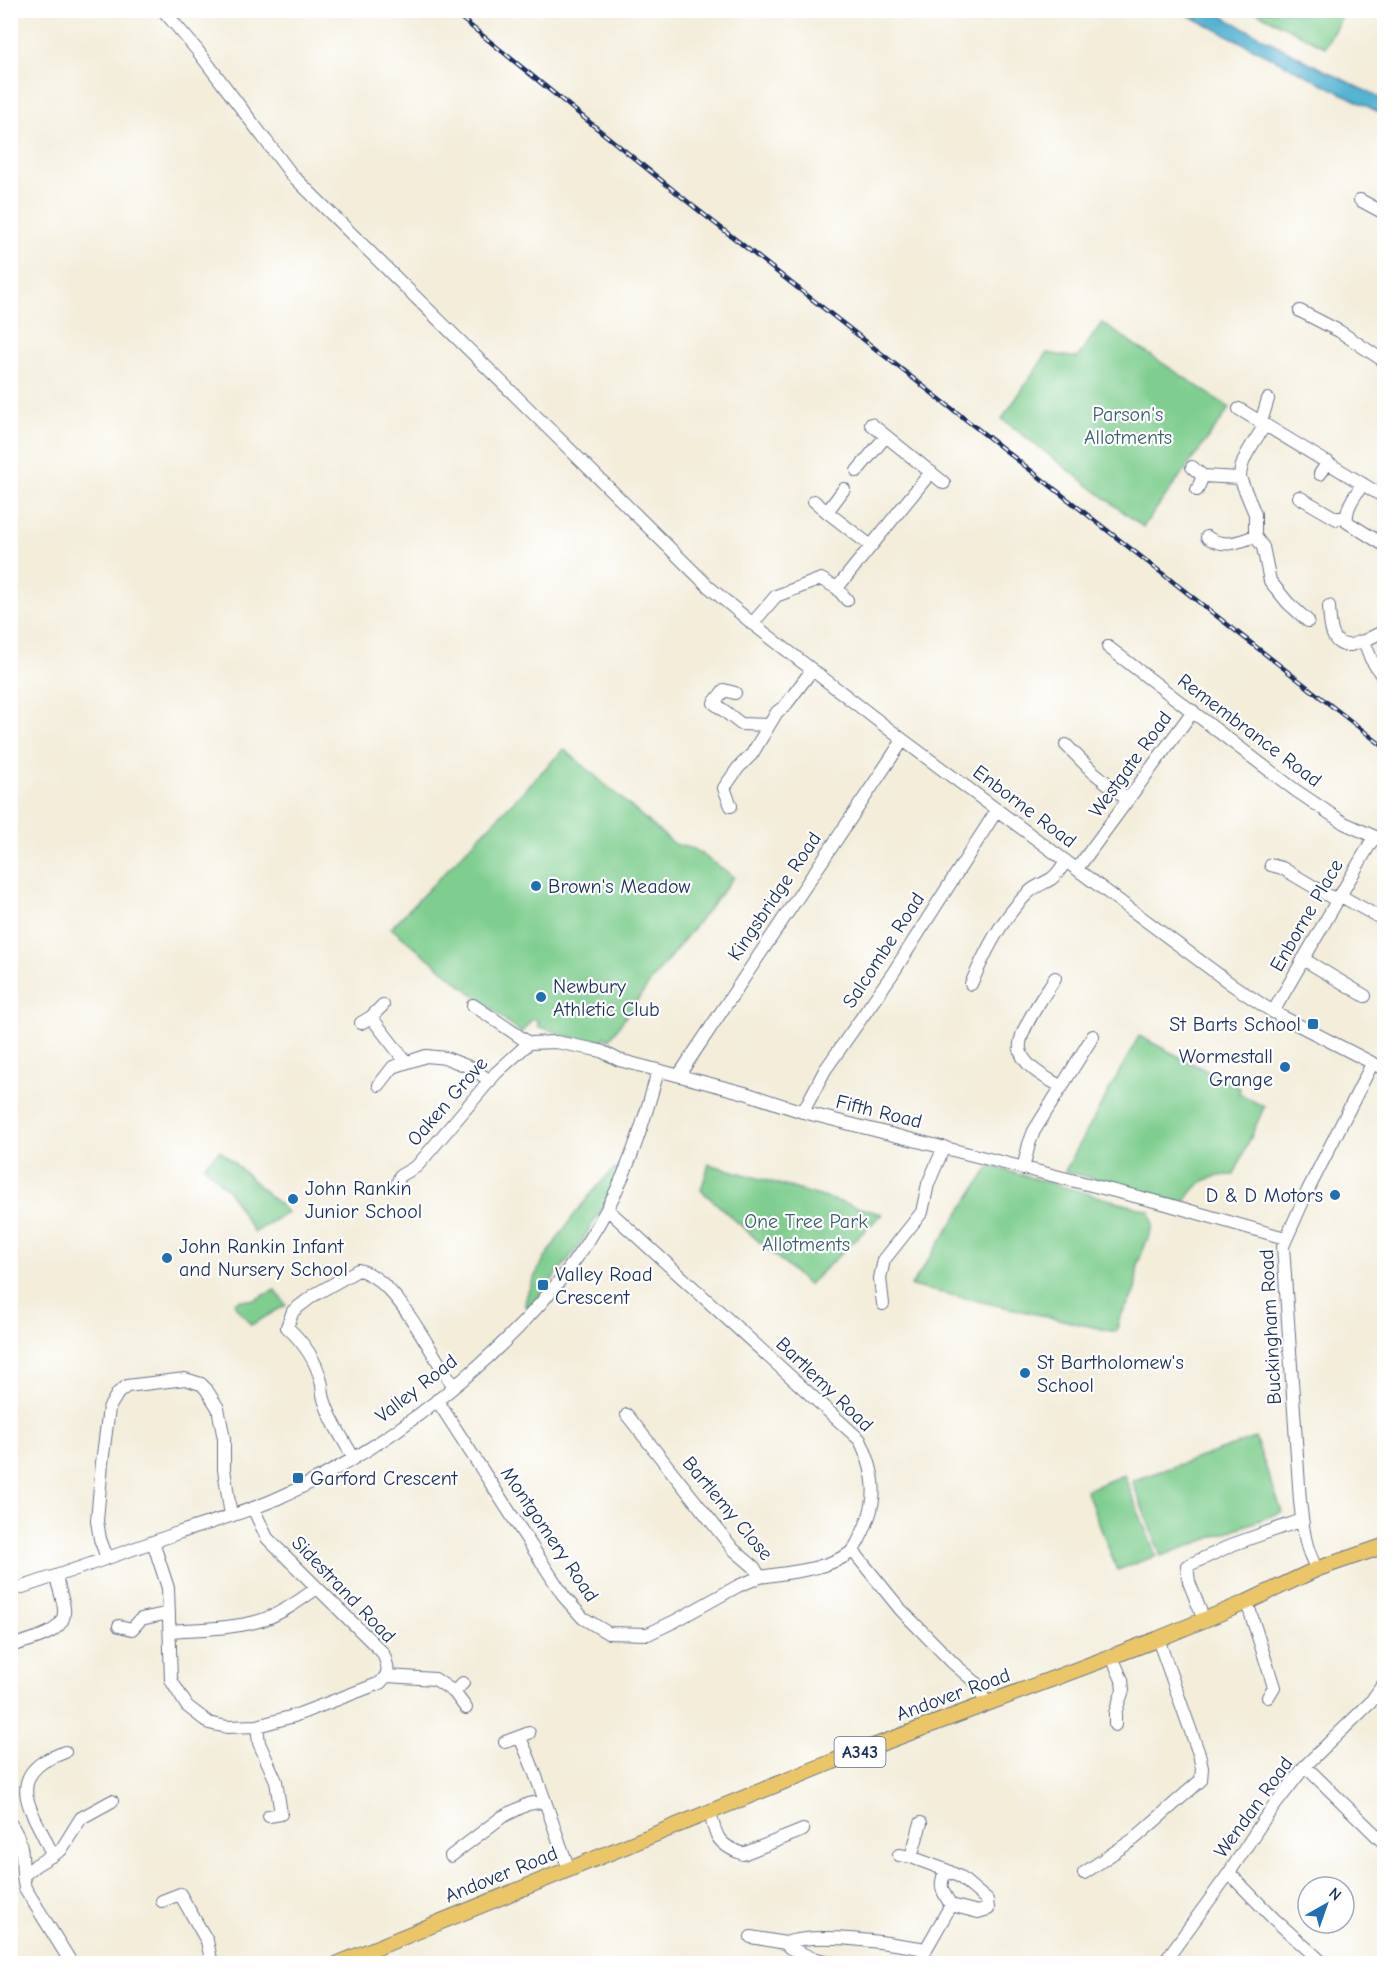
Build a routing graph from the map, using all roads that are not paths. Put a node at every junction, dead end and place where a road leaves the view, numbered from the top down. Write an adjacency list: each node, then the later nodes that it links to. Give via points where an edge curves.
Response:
1 (163, 10): 35 (street, Enborne Road, via 291,176 663,543)
2 (1360, 200): 3 (street)
3 (1384, 213)
4 (1300, 311): 5 (street)
5 (1384, 361)
6 (1268, 399): 8 (street)
7 (1239, 409): 8 (street)
8 (1263, 423): 11 (street); 17 (street)
9 (871, 424): 10 (street)
10 (886, 436): 13 (street); 14 (street)
11 (1328, 462): 15 (street); 19 (street)
12 (1192, 467): 16 (street)
13 (857, 471)
14 (931, 472): 18 (street); 30 (street)
15 (1320, 474)
16 (1203, 476): 17 (street); 21 (street)
17 (1240, 478): 27 (street, via 1255,514)
18 (944, 483)
19 (1363, 484): 23 (street); 26 (street)
20 (844, 489): 25 (street)
21 (1197, 490)
22 (1299, 497): 26 (street)
23 (1384, 497)
24 (814, 501): 25 (street)
25 (827, 512): 30 (street)
26 (1338, 521): 29 (street, via 1347,522)
27 (1255, 536): 28 (street, via 1224,545); 34 (street, via 1263,547 1270,581)
28 (1207, 537)
29 (1384, 545)
30 (871, 546): 31 (street)
31 (837, 588): 32 (street); 35 (street, via 820,579 786,591 776,596)
32 (847, 600)
33 (1329, 606): 37 (street, via 1332,633 1339,642 1350,645)
34 (1308, 621)
35 (752, 624): 39 (street, Enborne Road)
36 (1384, 631): 37 (street)
37 (1364, 641): 40 (street)
38 (1108, 647): 42 (street, Remembrance Road)
39 (812, 670): 43 (street); 44 (street, Enborne Road)
40 (1384, 679)
41 (735, 693): 43 (street, via 724,690 714,703 741,724)
42 (1193, 711): 46 (street, Westgate Road); 49 (street, Remembrance Road, via 1295,790 1344,823)
43 (769, 725): 47 (street, via 752,754 724,788)
44 (903, 740): 48 (street, Enborne Road); 68 (street, Kingsbridge Road)
45 (1066, 746): 46 (street)
46 (1128, 800): 52 (street, Westgate Road)
47 (731, 806)
48 (997, 810): 50 (street, Enborne Road); 72 (street, Salcombe Road, via 893,973 825,1070)
49 (1379, 839): 53 (street, Enborne Place)
50 (1066, 861): 52 (street, Enborne Road); 57 (street, via 1009,914 991,940)
51 (1271, 865): 53 (street)
52 (1077, 869): 61 (street, Enborne Road)
53 (1337, 897): 54 (street); 55 (street, Enborne Place)
54 (1384, 920)
55 (1303, 959): 58 (street); 61 (street, Enborne Place)
56 (1055, 978): 71 (street, via 1021,1038 1020,1050 1029,1063)
57 (971, 984)
58 (1365, 996)
59 (383, 1005): 64 (street, via 366,1020)
60 (472, 1005): 63 (street)
61 (1273, 1011): 65 (street, Enborne Road)
62 (1093, 1036): 71 (street)
63 (529, 1043): 67 (street, Fifth Road, via 556,1042 601,1051); 69 (street, Oaken Grove)
64 (406, 1062): 69 (street, via 426,1056 446,1058 472,1068); 70 (street, via 393,1067)
65 (1372, 1064): 66 (street, Enborne Road); 77 (street, Buckingham Road)
66 (1384, 1069)
67 (658, 1071): 68 (street, Fifth Road); 76 (street, Valley Road, via 638,1140)
68 (679, 1075): 72 (street, Fifth Road)
69 (490, 1081): 75 (street, Oaken Grove, via 417,1166 400,1176)
70 (379, 1085)
71 (1062, 1087): 74 (street, via 1034,1131)
72 (803, 1112): 73 (street, Fifth Road)
73 (944, 1148): 74 (street, Fifth Road); 78 (street, via 928,1184 922,1212 884,1260 875,1290)
74 (1023, 1168): 77 (street, Fifth Road)
75 (397, 1185)
76 (608, 1209): 79 (street, Valley Road, via 550,1292 502,1343); 88 (street, Bartlemy Road, via 860,1440 871,1464 874,1502 865,1531)
77 (1285, 1238): 85 (street, Buckingham Road, via 1283,1263)
78 (883, 1304)
79 (453, 1385): 80 (street, Valley Road); 82 (street, via 409,1315 379,1280 358,1270 314,1295 293,1311 287,1327 311,1357 322,1381 324,1398)
80 (437, 1400): 82 (street, Valley Road); 92 (street, Montgomery Road, via 565,1598 583,1618 608,1633 648,1634)
81 (627, 1415): 92 (street, Bartlemy Close, via 733,1549)
82 (354, 1457): 83 (street, Valley Road)
83 (253, 1508): 84 (street, Valley Road); 93 (street, Sidestrand Road, via 267,1538)
84 (231, 1516): 86 (street, Valley Road); 89 (street, via 218,1408 206,1389 201,1383 185,1379 127,1386 110,1408 102,1463 97,1521)
85 (1302, 1520): 90 (street, Buckingham Road, via 1308,1554); 97 (street, via 1187,1566)
86 (153, 1542): 89 (street, Valley Road); 96 (street, Sidestrand Road, via 168,1588)
87 (1384, 1546): 90 (main road, Andover Road / A343)
88 (853, 1551): 92 (street, Bartlemy Close, via 827,1564); 106 (street, via 901,1610 975,1682)
89 (107, 1558): 91 (street, Valley Road)
90 (1317, 1569): 95 (main road, Andover Road / A343)
91 (56, 1576): 94 (street, Valley Road); 101 (street, via 63,1621 54,1630)
92 (760, 1577)
93 (317, 1588): 99 (street, via 256,1622); 103 (street, Sidestrand Road, via 383,1653)
94 (10, 1591)
95 (1247, 1602): 97 (main road, Andover Road / A343); 105 (street)
96 (169, 1612): 98 (street, via 141,1620 132,1629); 99 (street, Sidestrand Road)
97 (1204, 1620): 100 (main road, Andover Road / A343)
98 (119, 1626)
99 (170, 1631): 109 (street, Sidestrand Road, via 171,1680 187,1706 209,1723)
100 (1158, 1639): 102 (main road, Andover Road / A343); 125 (street, via 1199,1754 1201,1780 1134,1839)
101 (10, 1646)
102 (1112, 1657): 106 (main road, Andover Road / A343); 108 (street, via 1123,1690)
103 (387, 1676): 107 (street, via 435,1679 458,1687); 109 (street, Sidestrand Road, via 367,1689)
104 (1384, 1683): 112 (street, Wendan Road, via 1371,1703)
105 (1275, 1693)
106 (987, 1704): 115 (main road, Andover Road / A343)
107 (466, 1708)
108 (1115, 1725)
109 (256, 1726): 116 (street, via 276,1781 281,1814)
110 (505, 1742): 114 (street, via 524,1735)
111 (65, 1752): 121 (street, via 33,1771 25,1788 27,1802)
112 (1305, 1766): 120 (street); 126 (street, Wendan Road)
113 (112, 1801): 121 (street, via 81,1818 61,1850)
114 (544, 1801): 122 (street, via 502,1817); 123 (street)
115 (710, 1813): 119 (street, via 715,1833 726,1848 743,1854); 123 (main road, Andover Road / A343)
116 (269, 1816)
117 (10, 1823): 127 (street, via 20,1836)
118 (921, 1823): 124 (street, via 905,1856)
119 (803, 1830)
120 (1384, 1843)
121 (52, 1856): 127 (street)
122 (451, 1856)
123 (569, 1869): 133 (main road, Andover Road / A343)
124 (946, 1870): 129 (street, via 941,1881); 129 (street, via 987,1900 988,1909 978,1912)
125 (1084, 1872)
126 (1229, 1873): 139 (street, Wendan Road); 140 (street)
127 (22, 1876): 134 (street)
128 (162, 1901): 135 (street, via 180,1894 207,1941)
129 (951, 1905): 132 (street)
130 (751, 1937): 131 (street)
131 (784, 1943): 132 (street, via 843,1939); 137 (street, via 813,1958)
132 (926, 1949): 138 (street)
133 (364, 1958): 136 (main road, Andover Road / A343)
134 (72, 1964)
135 (212, 1964)
136 (337, 1964)
137 (839, 1964)
138 (920, 1964)
139 (1163, 1964)
140 (1324, 1964)

